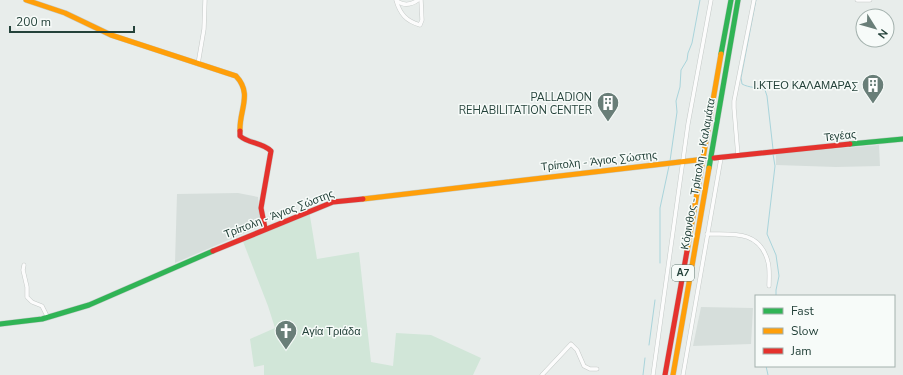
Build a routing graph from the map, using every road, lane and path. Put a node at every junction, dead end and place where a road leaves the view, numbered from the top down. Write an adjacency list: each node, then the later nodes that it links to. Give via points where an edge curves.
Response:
1 (26, 0): 11 (main road, via 65,13 111,35)
2 (205, 0): 11 (street, via 204,29)
3 (396, 0): 4 (street, via 407,5); 4 (street, via 402,15 420,25 422,20)
4 (419, 0)
5 (711, 0): 17 (street)
6 (731, 0): 27 (main road, Κόρινθος - Τρίπολη - Καλαμάτα / Α7)
7 (738, 0): 28 (main road, Κόρινθος - Τρίπολη - Καλαμάτα / Α7)
8 (754, 0): 13 (street, via 734,101)
9 (857, 0): 10 (street)
10 (870, 0)
11 (198, 64): 18 (main road, via 236,76 244,84 240,136 246,141 265,145 271,151 261,208)
12 (903, 139): 13 (main road, Τεγέας)
13 (738, 156): 15 (main road)
14 (714, 158): 15 (main road)
15 (721, 158): 19 (street)
16 (697, 160): 17 (main road, Τρίπολη - Άγιος Σώστης)
17 (683, 162): 18 (main road, Τρίπολη - Άγιος Σώστης, via 349,199 330,202); 26 (street)
18 (265, 228): 22 (main road, Τρίπολη - Άγιος Σώστης, via 120,292)
19 (707, 234): 21 (street, via 750,237 758,242 768,262); 29 (street)
20 (24, 265): 22 (street, via 27,297 42,306)
21 (769, 286)
22 (48, 318): 23 (main road, Τρίπολη - Άγιος Σώστης)
23 (0, 324)
24 (597, 370): 25 (street, via 584,366 577,350 571,344)
25 (544, 374)
26 (653, 375)
27 (665, 375)
28 (673, 375)
29 (684, 375)

